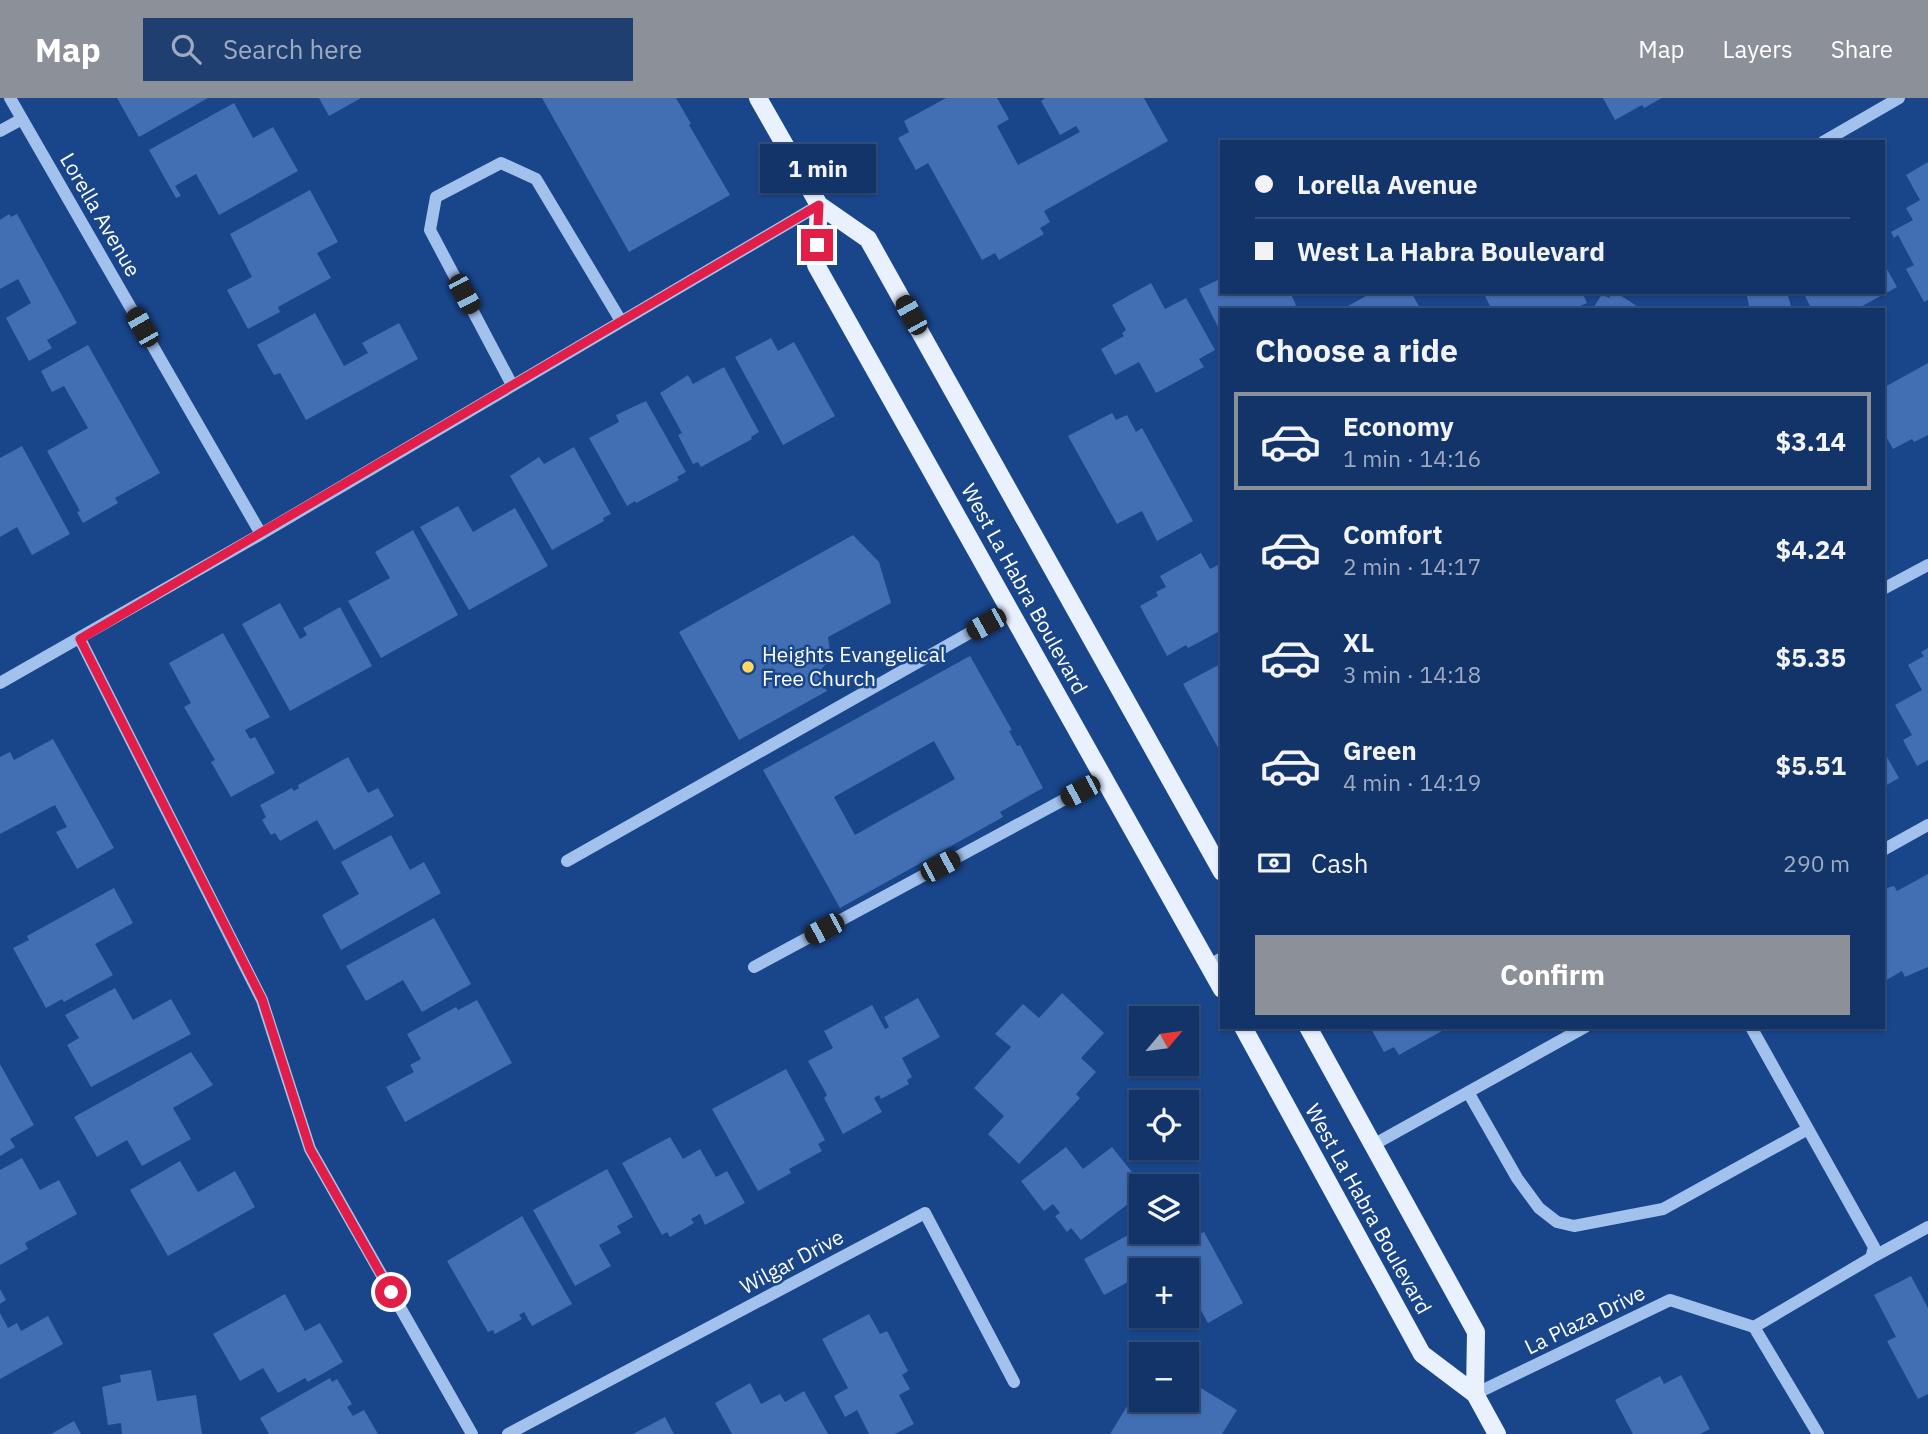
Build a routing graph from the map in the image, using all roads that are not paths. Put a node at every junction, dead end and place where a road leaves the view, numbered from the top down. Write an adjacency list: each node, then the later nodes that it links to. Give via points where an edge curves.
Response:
1 (10, 98): 4 (street, Lorella Avenue)
2 (759, 98): 7 (main road, West La Habra Boulevard)
3 (1899, 98): 6 (street)
4 (22, 119): 5 (street); 10 (street, Lorella Avenue)
5 (0, 131)
6 (1826, 140)
7 (819, 205): 8 (street); 13 (main road, West La Habra Boulevard, via 816,265); 20 (main road, West La Habra Boulevard, via 868,239)
8 (621, 321): 9 (street); 9 (street, via 536,179 501,163 436,197 430,230)
9 (512, 386): 10 (street)
10 (261, 534): 14 (street)
11 (1928, 565): 12 (street)
12 (1885, 588)
13 (1010, 610): 16 (main road, West La Habra Boulevard); 19 (street)
14 (80, 639): 15 (street); 36 (street, via 262,999 310,1149)
15 (0, 683)
16 (1104, 778): 21 (main road, West La Habra Boulevard); 22 (street)
17 (1928, 825): 18 (street)
18 (1885, 849)
19 (566, 861)
20 (1220, 868)
21 (1215, 961): 23 (main road, West La Habra Boulevard)
22 (754, 967)
23 (1220, 981)
24 (1244, 1029): 35 (main road, West La Habra Boulevard, via 1422,1354)
25 (1309, 1029): 30 (main road, West La Habra Boulevard)
26 (1581, 1029): 28 (street)
27 (1752, 1029): 29 (street)
28 (1468, 1092): 29 (street, via 1539,1208 1557,1222 1574,1226 1663,1209); 30 (street)
29 (1808, 1129): 32 (street, via 1874,1247)
30 (1373, 1145): 35 (main road, West La Habra Boulevard, via 1476,1332)
31 (1928, 1227): 32 (street)
32 (1871, 1258): 33 (street)
33 (1754, 1327): 35 (street, La Plaza Drive, via 1670,1300); 39 (street)
34 (1014, 1382): 37 (street, Wilgar Drive, via 925,1213)
35 (1475, 1394): 38 (main road, West La Habra Boulevard)
36 (472, 1434)
37 (508, 1434)
38 (1497, 1434)
39 (1818, 1434)

